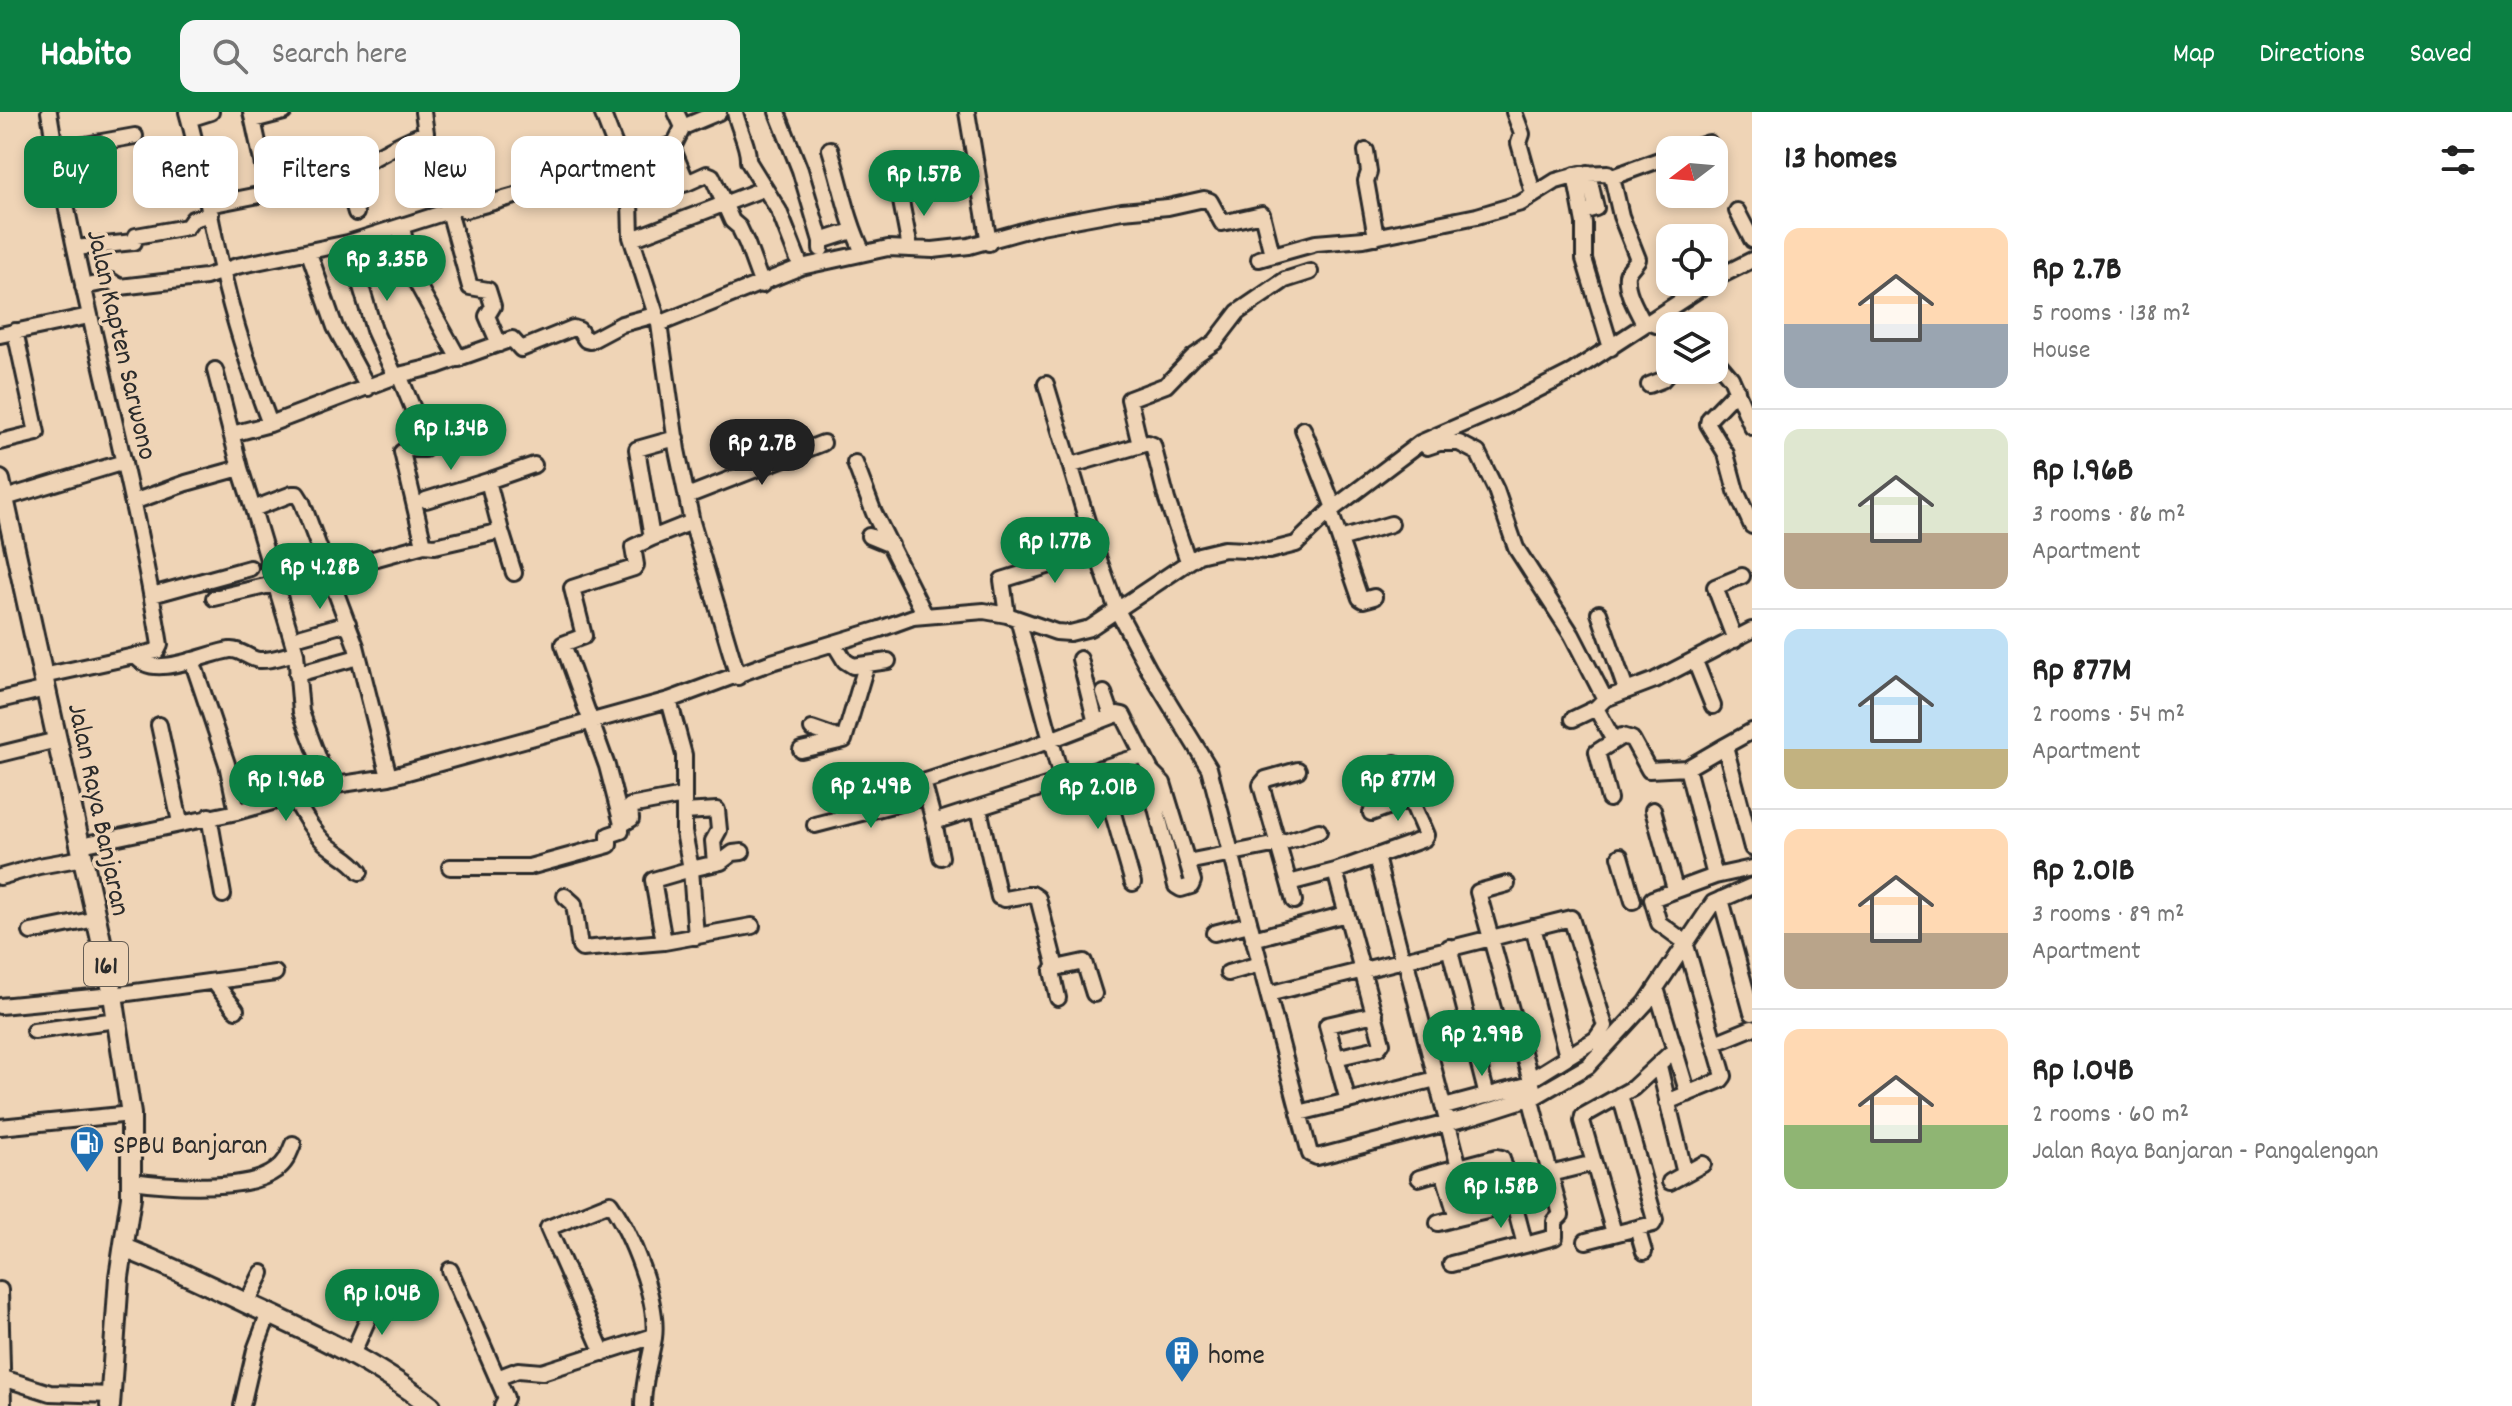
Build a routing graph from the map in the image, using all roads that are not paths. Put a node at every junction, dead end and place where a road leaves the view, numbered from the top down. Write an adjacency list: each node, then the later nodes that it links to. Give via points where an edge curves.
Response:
1 (49, 112): 15 (street, Jalan Kapten Sarwono)
2 (211, 112): 12 (street)
3 (284, 112): 13 (street)
4 (423, 112): 36 (street, via 426,133 348,170)
5 (602, 112): 16 (street)
6 (676, 112): 14 (street)
7 (719, 112): 14 (street)
8 (735, 112): 26 (street, via 748,161)
9 (777, 112): 42 (street)
10 (967, 112): 44 (street)
11 (1516, 113): 27 (street)
12 (188, 115): 33 (street)
13 (252, 116): 33 (street, via 269,193)
14 (683, 127): 17 (street)
15 (54, 136)
16 (611, 136)
17 (678, 136)
18 (830, 149): 38 (street)
19 (1366, 151): 39 (street)
20 (1656, 161): 23 (street)
21 (1581, 174): 23 (street); 27 (street); 64 (street, via 1582,252)
22 (684, 176): 24 (street)
23 (1612, 177): 60 (street, via 1638,259 1628,272 1630,293)
24 (687, 183): 25 (street); 30 (street, via 711,175)
25 (684, 184)
26 (763, 189): 30 (street); 51 (street, via 779,211)
27 (1533, 193): 39 (street, via 1521,203 1477,216)
28 (900, 196): 46 (street)
29 (511, 197): 34 (street)
30 (724, 204): 40 (street); 55 (street)
31 (68, 208): 45 (street, Jalan Kapten Sarwono)
32 (630, 208): 40 (street)
33 (210, 210): 45 (street, via 187,227 136,236 134,242); 52 (street)
34 (449, 211): 37 (street); 63 (street, via 470,287 488,290 493,306 487,316)
35 (1737, 211): 41 (street)
36 (356, 213)
37 (402, 228): 43 (street); 65 (street, via 414,278)
38 (852, 231): 42 (street); 47 (street)
39 (1376, 237): 44 (street, via 1316,243 1265,256 1262,214 1222,223 1204,199 1041,226)
40 (632, 239): 59 (street)
41 (1752, 240)
42 (821, 241): 49 (street)
43 (348, 243): 48 (street); 68 (street, via 374,330)
44 (989, 243): 46 (street)
45 (75, 248): 56 (street, Jalan Kapten Sarwono)
46 (910, 248): 47 (street)
47 (863, 252): 49 (street)
48 (309, 253): 52 (street); 72 (street, via 335,327)
49 (821, 261): 51 (street)
50 (1750, 262): 54 (street)
51 (801, 267): 55 (street)
52 (222, 272): 56 (street, via 186,281 120,287 111,281); 74 (street)
53 (1310, 272): 81 (street, via 1285,280 1238,312 1215,342 1166,385 1129,399)
54 (1728, 272)
55 (762, 285): 59 (street)
56 (83, 287): 58 (street, Jalan Kapten Sarwono)
57 (1685, 296): 60 (street)
58 (89, 316): 62 (street); 83 (street, Jalan Kapten Sarwono)
59 (657, 319): 63 (street, via 622,324 588,342 573,328 521,349 513,339); 78 (street)
60 (1646, 323): 61 (street); 64 (street)
61 (1656, 326)
62 (7, 333): 79 (street, via 37,433)
63 (499, 344): 65 (street)
64 (1611, 348): 82 (street, via 1525,397)
65 (459, 359): 68 (street)
66 (215, 370): 77 (street)
67 (1728, 374): 73 (street)
68 (397, 375): 72 (street); 101 (street, via 428,445 402,452)
69 (1656, 382): 71 (street)
70 (1046, 384): 86 (street)
71 (1649, 385)
72 (368, 388): 74 (street)
73 (1737, 390): 75 (street); 97 (street, via 1708,424 1726,454)
74 (270, 424): 77 (street)
75 (1752, 427)
76 (1303, 429): 95 (street)
77 (232, 434): 87 (street)
78 (676, 438): 90 (street); 100 (street, via 637,449)
79 (0, 442)
80 (823, 443): 90 (street)
81 (1140, 445): 86 (street); 104 (street, via 1153,445)
82 (1414, 448): 95 (street); 137 (street, via 1459,443 1480,456 1516,548 1572,635)
83 (124, 462): 89 (street); 92 (street, Jalan Kapten Sarwono)
84 (855, 463): 102 (street)
85 (534, 465): 88 (street)
86 (1072, 465): 103 (street)
87 (240, 468): 92 (street); 93 (street)
88 (488, 481): 91 (street); 98 (street)
89 (2, 489): 132 (main road, Jalan Raya Banjaran / 161)
90 (687, 496): 94 (street)
91 (426, 500)
92 (133, 502): 110 (street, Jalan Kapten Sarwono)
93 (253, 509): 106 (street, via 297,494); 109 (street)
94 (692, 522): 100 (street); 131 (street)
95 (1336, 523): 96 (street); 104 (street, via 1269,551 1224,549); 111 (street, via 1360,598)
96 (1391, 524)
97 (1752, 526)
98 (501, 531): 101 (street); 107 (street)
99 (869, 536): 102 (street)
100 (652, 538): 141 (street, via 633,547 634,568 572,588 584,636 563,647)
101 (424, 545): 106 (street)
102 (891, 545): 114 (street)
103 (1096, 551): 115 (street, via 1002,580); 116 (street)
104 (1188, 561): 116 (street)
105 (250, 568): 110 (street)
106 (330, 571): 109 (street); 117 (street)
107 (514, 573)
108 (1742, 576): 120 (street, via 1715,587)
109 (274, 584): 112 (street); 122 (street)
110 (151, 591): 125 (street, Jalan Kapten Sarwono, via 160,648)
111 (1374, 597)
112 (214, 598)
113 (1599, 613): 133 (street)
114 (925, 615): 115 (street, via 984,611); 121 (street)
115 (1012, 617): 116 (street, via 1070,633); 146 (street)
116 (1126, 617): 182 (street, via 1149,670 1206,761)
117 (348, 623): 119 (street); 123 (street)
118 (1752, 630): 120 (street)
119 (302, 636)
120 (1735, 640): 128 (street)
121 (834, 643): 129 (street, via 845,661); 131 (street)
122 (296, 653): 126 (street, via 261,660 232,650); 130 (street)
123 (358, 657): 130 (street); 159 (street)
124 (1080, 659): 142 (street)
125 (139, 660): 126 (street, via 151,667); 132 (street)
126 (192, 660): 169 (street, via 227,764)
127 (888, 661): 129 (street)
128 (1695, 661): 133 (street); 138 (street)
129 (866, 666): 149 (street)
130 (297, 674): 161 (street, via 301,712)
131 (738, 677): 136 (street)
132 (44, 682): 135 (street); 148 (main road, Jalan Raya Banjaran / 161)
133 (1626, 690): 137 (street)
134 (1104, 693): 139 (street)
135 (0, 700)
136 (669, 700): 141 (street); 163 (street, via 683,761)
137 (1600, 704): 140 (street); 147 (street)
138 (1713, 706)
139 (1112, 716): 142 (street); 153 (street, via 1123,715)
140 (1573, 719)
141 (589, 720): 159 (street); 175 (street)
142 (1096, 723): 146 (street)
143 (159, 725): 173 (street)
144 (812, 729): 149 (street)
145 (1752, 731): 150 (street)
146 (1051, 739): 160 (street); 164 (street, via 923,782)
147 (1613, 739): 156 (street, via 1632,739 1649,770); 166 (street, via 1597,752)
148 (57, 740): 152 (street); 180 (main road, Jalan Raya Banjaran / 161)
149 (844, 740): 151 (street)
150 (1725, 746): 156 (street); 179 (street)
151 (801, 750)
152 (0, 754)
153 (1143, 755): 155 (street); 158 (street)
154 (1395, 763): 165 (street)
155 (1100, 768): 160 (street); 195 (street)
156 (1687, 768): 193 (street)
157 (1298, 770): 178 (street, via 1261,785)
158 (1151, 771): 186 (street, via 1163,783); 186 (street, via 1179,889 1193,882)
159 (389, 777): 161 (street)
160 (1062, 781): 167 (street)
161 (329, 786): 162 (street)
162 (292, 795): 169 (street); 192 (street, via 313,830)
163 (683, 796): 170 (street); 175 (street, via 630,806 631,819)
164 (927, 796): 174 (street); 176 (street)
165 (1412, 798): 171 (street); 185 (street, via 1424,839)
166 (1609, 799)
167 (979, 809): 174 (street); 220 (street, via 999,897 1038,898)
168 (1653, 810): 199 (street)
169 (237, 812): 172 (street)
170 (684, 812): 187 (street, via 717,810); 190 (street)
171 (1371, 813)
172 (209, 816): 173 (street); 200 (street)
173 (180, 822): 180 (street)
174 (934, 822): 184 (street)
175 (622, 824): 188 (street, via 621,831 608,835 609,845 544,865)
176 (815, 825)
177 (1319, 831): 178 (street)
178 (1278, 844): 182 (street); 196 (street)
179 (1752, 848)
180 (82, 851): 194 (street); 206 (main road, Jalan Raya Banjaran / 161)
181 (742, 852): 187 (street)
182 (1230, 852): 186 (street); 207 (street)
183 (1620, 856): 202 (street, via 1631,901)
184 (941, 857)
185 (1376, 857): 191 (street); 218 (street)
186 (1187, 862)
187 (715, 863): 190 (street)
188 (450, 867)
189 (1752, 868): 193 (street)
190 (691, 869): 212 (street); 215 (street, via 653,880)
191 (1335, 871): 196 (street); 205 (street)
192 (360, 872)
193 (1715, 876): 199 (street)
194 (0, 877)
195 (1133, 883)
196 (1289, 883): 204 (street)
197 (1507, 884): 213 (street, via 1478,892)
198 (1752, 886): 203 (street)
199 (1675, 889): 202 (street)
200 (223, 895)
201 (565, 896): 215 (street, via 574,904 582,949)
202 (1652, 899): 216 (street, via 1659,923)
203 (1721, 899): 216 (street); 232 (street)
204 (1294, 901)
205 (1346, 914): 214 (street); 221 (street)
206 (96, 919): 210 (street); 228 (main road, Jalan Raya Banjaran / 161)
207 (1249, 924): 211 (street); 214 (street)
208 (752, 926): 212 (street)
209 (1533, 927): 213 (street); 239 (street); 239 (street, via 1565,918 1573,921 1605,1018 1603,1032)
210 (31, 932)
211 (1214, 933)
212 (696, 937): 215 (street)
213 (1489, 937): 217 (street); 243 (street)
214 (1253, 939): 219 (street)
215 (664, 942)
216 (1685, 942): 225 (street); 237 (street)
217 (1449, 947): 218 (street); 246 (street)
218 (1404, 959): 221 (street); 242 (street)
219 (1260, 964): 223 (street); 227 (street)
220 (1056, 968): 226 (street, via 1084,962); 229 (street, via 1052,971)
221 (1362, 968): 227 (street); 233 (street)
222 (275, 973): 224 (street)
223 (1228, 973)
224 (214, 982): 228 (street); 231 (street)
225 (1656, 988): 238 (street); 243 (street, via 1588,1066)
226 (1094, 994)
227 (1268, 994): 250 (street)
228 (113, 995): 230 (street); 234 (main road, Jalan Raya Banjaran / 161)
229 (1058, 998)
230 (0, 1006)
231 (236, 1010)
232 (1752, 1013)
233 (1375, 1014): 240 (street, via 1381,1046); 240 (street, via 1328,1023)
234 (117, 1020): 236 (street); 251 (main road, Jalan Raya Banjaran / 161)
235 (1752, 1028): 237 (street)
236 (34, 1031)
237 (1715, 1043): 244 (street, via 1723,1078)
238 (1675, 1049): 241 (street); 244 (street)
239 (1567, 1056): 243 (street)
240 (1335, 1058): 247 (street)
241 (1659, 1066): 245 (street); 248 (street)
242 (1436, 1079): 247 (street); 249 (street)
243 (1532, 1089): 246 (street); 252 (street); 259 (street)
244 (1688, 1094): 248 (street)
245 (1620, 1095): 255 (street, via 1583,1116); 267 (street, via 1655,1220)
246 (1487, 1096): 249 (street)
247 (1348, 1101): 250 (street)
248 (1667, 1102): 260 (street)
249 (1444, 1107): 252 (street)
250 (1299, 1113): 252 (street, via 1315,1157)
251 (131, 1114): 253 (street); 262 (main road, Jalan Raya Banjaran / 161)
252 (1448, 1123): 257 (street)
253 (0, 1127)
254 (293, 1144): 262 (street, via 276,1171 253,1182)
255 (1594, 1163): 259 (street); 268 (street)
256 (1703, 1164): 260 (street)
257 (1459, 1167): 258 (street); 264 (street, via 1502,1158)
258 (1443, 1171): 261 (street); 265 (street)
259 (1550, 1174): 270 (street, via 1561,1215 1555,1221 1557,1235)
260 (1685, 1174): 263 (street)
261 (1419, 1178)
262 (132, 1181): 271 (main road, Jalan Raya Banjaran / 161)
263 (1670, 1182)
264 (1513, 1205): 265 (street); 270 (street)
265 (1457, 1218): 266 (street)
266 (1438, 1223)
267 (1637, 1228): 268 (street); 272 (street)
268 (1614, 1233): 269 (street)
269 (1586, 1241)
270 (1525, 1245): 273 (street)
271 (124, 1248): 277 (main road); 285 (main road, 161)
272 (1644, 1252)
273 (1451, 1264)
274 (450, 1270): 284 (street)
275 (262, 1273): 277 (street)
276 (0, 1290): 283 (street)
277 (247, 1303): 279 (main road)
278 (375, 1303): 282 (street)
279 (269, 1313): 282 (main road); 287 (street)
280 (654, 1336): 281 (street); 281 (street, via 634,1245 608,1203 548,1228); 290 (street)
281 (603, 1353): 284 (street, via 542,1372 518,1370)
282 (352, 1355): 288 (main road)
283 (1, 1377): 285 (street, via 50,1393); 286 (street)
284 (497, 1378): 289 (street, via 506,1400)
285 (111, 1401)
286 (3, 1406)
287 (242, 1406)
288 (431, 1406)
289 (502, 1406)
290 (643, 1406)

